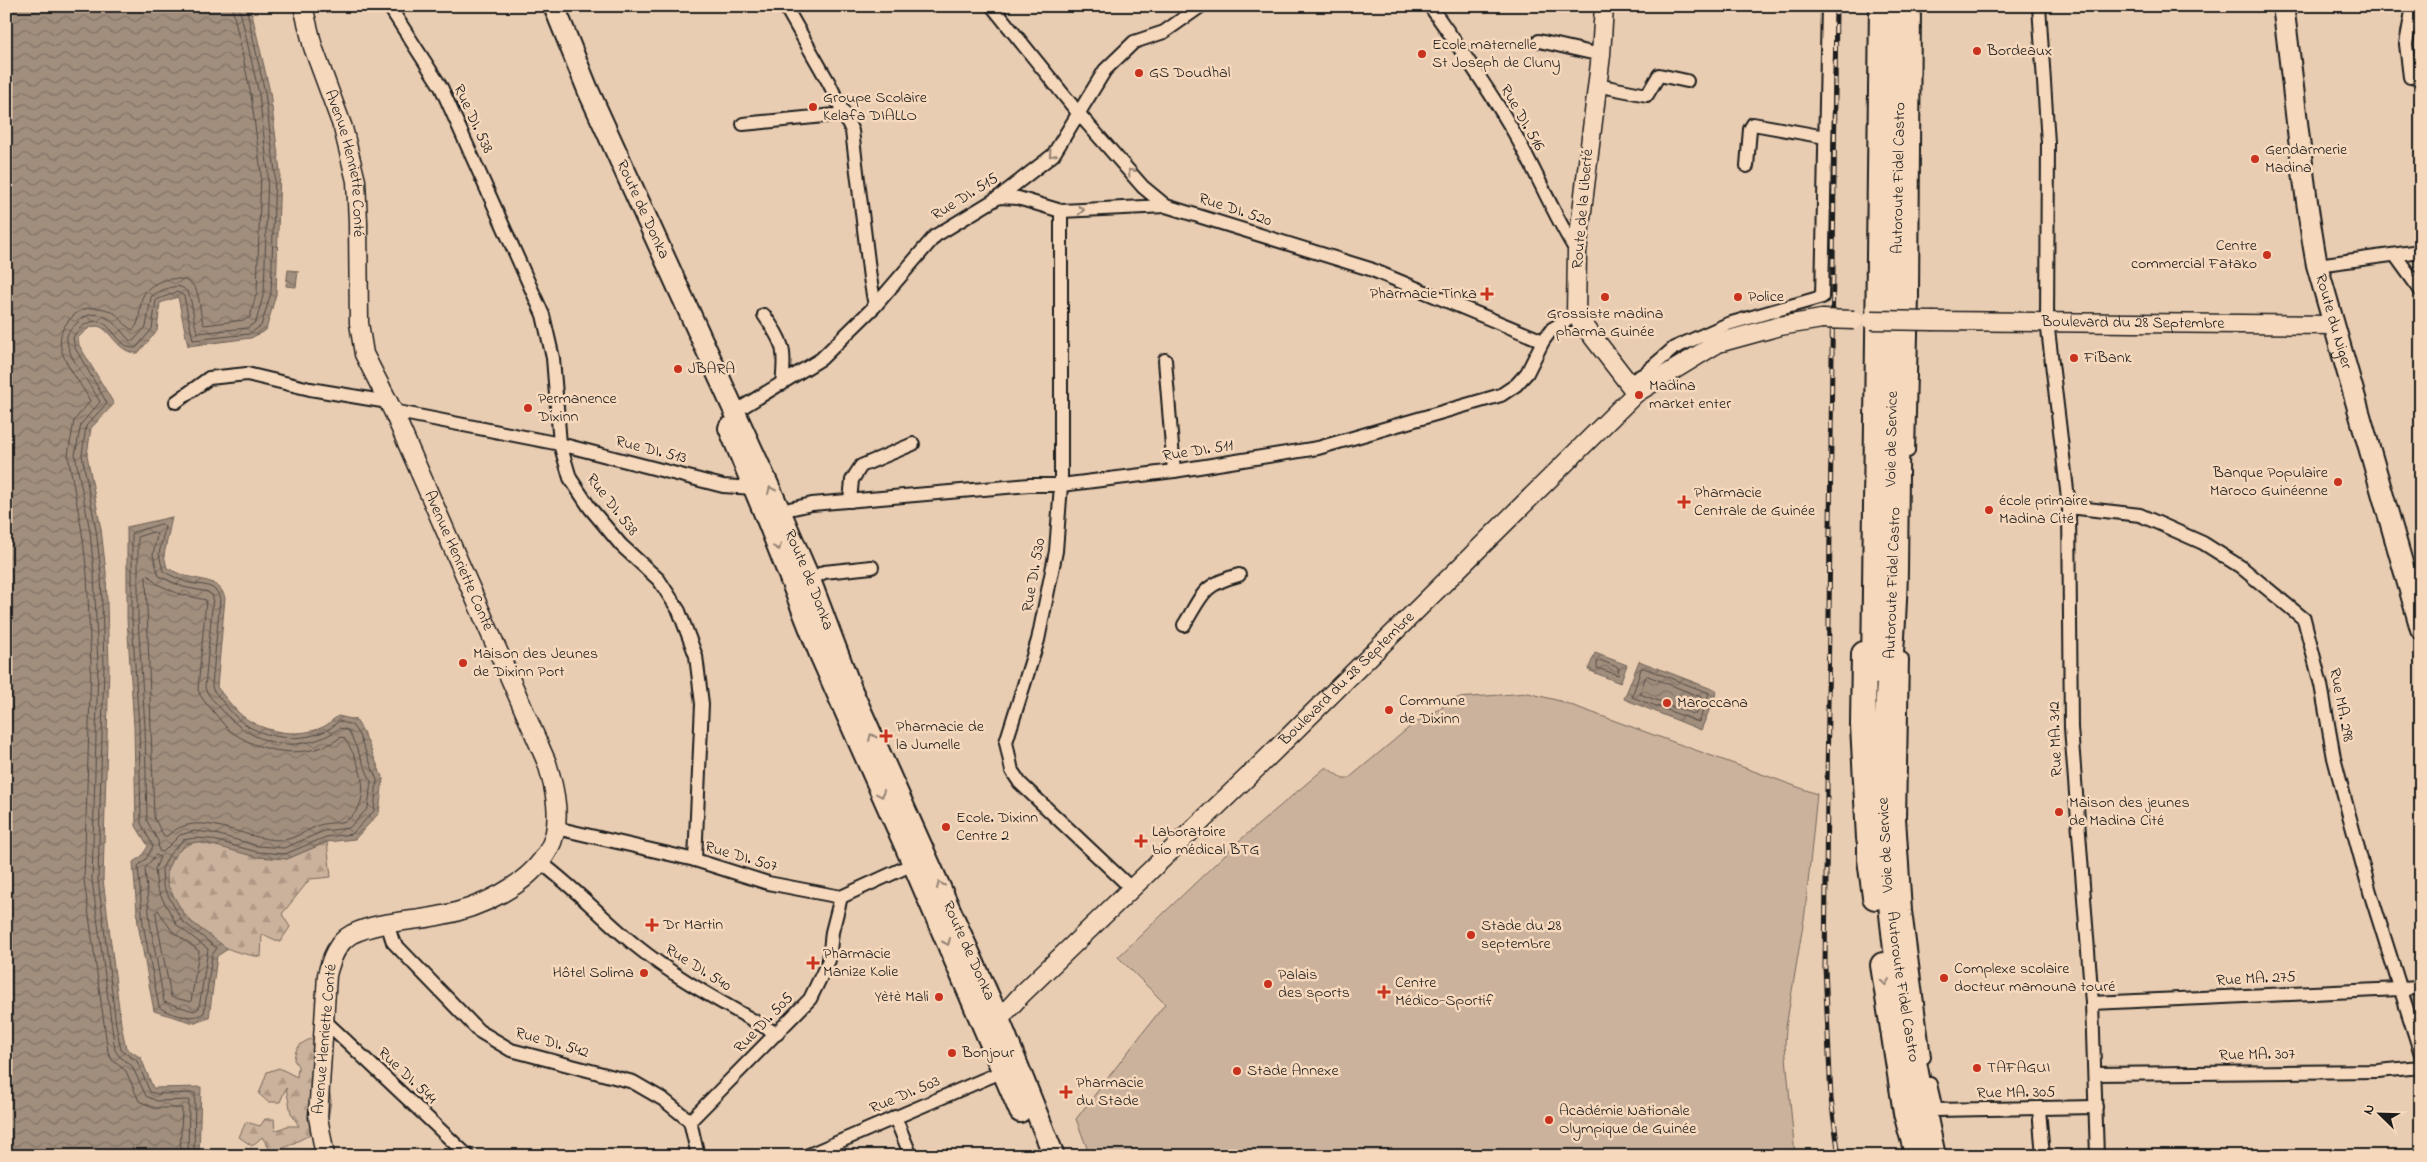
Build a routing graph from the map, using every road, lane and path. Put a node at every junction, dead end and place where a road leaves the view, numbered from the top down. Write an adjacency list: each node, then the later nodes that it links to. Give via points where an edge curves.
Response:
1 (303, 6): 47 (main road, Avenue Henriette Conté, via 313,47 343,128 356,181 359,324 364,354)
2 (389, 6): 49 (street, Rue DI. 538, via 441,87 543,315 553,358)
3 (540, 6): 53 (main road, Route de Donka)
4 (554, 6): 48 (main road, Route de Donka, via 592,99)
5 (785, 6): 23 (street)
6 (992, 6): 24 (street, Rue DI. 520)
7 (1200, 6): 24 (street, Rue DI. 515, via 1164,32 1134,42 1105,70)
8 (1430, 6): 32 (street, Rue DI. 516, via 1510,125 1557,220)
9 (1604, 6): 19 (main road, Route de la Liberté)
10 (1828, 6): 26 (street)
11 (1877, 6): 39 (highway, via 1866,107)
12 (1882, 6): 63 (highway, Autoroute Fidel Castro)
13 (1901, 6): 93 (highway, Autoroute Fidel Castro, via 1894,600 1886,735 1886,848 1890,912 1915,1074)
14 (1914, 6): 82 (street, Voie de Service, via 1911,355 1899,818 1905,911 1926,1066)
15 (2039, 6): 40 (street, Rue MA. 312, via 2048,143)
16 (2283, 6): 34 (main road, Route du Niger, via 2307,214)
17 (2413, 6): 20 (street, via 2406,44)
18 (1539, 41): 19 (street)
19 (1601, 56): 22 (main road, Route de la Liberté)
20 (2410, 76)
21 (1687, 80): 22 (street, via 1659,75 1647,94)
22 (1596, 85): 32 (main road, Route de la Liberté)
23 (845, 114): 25 (street); 36 (street, via 852,131)
24 (1079, 114): 28 (street, Rue DI. 515, one-way to 28, via 1052,155); 29 (street, Rue DI. 520, one-way to 24, via 1144,187)
25 (743, 124)
26 (1825, 138): 27 (street, via 1753,124); 45 (street, via 1822,297 1728,324 1674,348)
27 (1747, 166)
28 (999, 197): 30 (street, via 1018,198); 36 (street, Rue DI. 515, via 935,236)
29 (1166, 206): 30 (street, one-way to 29); 42 (street, Rue DI. 520, via 1370,269)
30 (1061, 211): 52 (street, Rue DI. 530)
31 (2421, 251): 33 (street)
32 (1577, 252): 38 (main road, Route de la Liberté)
33 (2395, 254): 34 (street); 35 (street)
34 (2317, 265): 41 (main road, Route du Niger)
35 (2421, 291)
36 (875, 306): 44 (street, Rue DI. 515, via 821,359)
37 (764, 315): 44 (street, via 782,341)
38 (1576, 315): 42 (street, Rue DI. 511, via 1552,330); 45 (main road)
39 (1863, 320): 40 (main road, Boulevard du 28 Septembre, bridge); 45 (main road, Boulevard du 28 Septembre, bridge, via 1822,319 1780,326 1718,343); 63 (highway, via 1866,583 1863,724)
40 (2047, 321): 41 (main road, Boulevard du 28 Septembre); 55 (street, Rue MA. 312)
41 (2332, 325): 61 (main road, Route du Niger)
42 (1542, 341): 51 (street, Rue DI. 511, via 1527,373 1501,395 1318,448)
43 (1164, 360): 51 (street)
44 (782, 384): 48 (street, Rue DI. 515)
45 (1632, 388): 67 (main road, Boulevard du 28 Septembre, via 1266,760)
46 (176, 402): 47 (street, Rue DI. 513, via 209,378 247,374)
47 (390, 406): 49 (street, Rue DI. 513); 62 (main road, Avenue Henriette Conté, via 547,763 556,790)
48 (736, 411): 56 (main road, Route de Donka, one-way to 48)
49 (560, 444): 53 (street, Rue DI. 513, via 723,486); 64 (street, Rue DI. 538, via 570,478 590,508 621,545 659,580 679,611 696,656 702,704)
50 (913, 444): 54 (street, via 861,466 852,480)
51 (1174, 471): 52 (street, Rue DI. 511)
52 (1061, 485): 54 (street, Rue DI. 511); 67 (street, Rue DI. 530, via 1056,551 1038,640 1006,742 1012,771 1020,783)
53 (754, 488): 66 (main road, Route de Donka, one-way to 66, via 821,657)
54 (850, 501): 56 (street, Rue DI. 511)
55 (2069, 507): 71 (street, Rue MA. 298, via 2140,515 2203,543 2241,567 2304,618 2346,806); 72 (street, Rue MA. 312, via 2071,728)
56 (780, 511): 59 (main road, Route de Donka)
57 (872, 567): 59 (street, via 824,572)
58 (1239, 575): 60 (street, via 1207,587)
59 (810, 580): 74 (main road, Route de Donka, one-way to 59, via 852,691)
60 (1184, 625)
61 (2421, 629)
62 (556, 828): 64 (street, Rue DI. 507); 65 (main road, Avenue Henriette Conté, via 550,848)
63 (1870, 859): 92 (highway, Autoroute Fidel Castro, one-way to 92, via 1887,1005)
64 (695, 860): 68 (street, Rue DI. 507, via 768,883)
65 (540, 862): 69 (main road, Avenue Henriette Conté, via 510,890 477,905 439,916); 75 (street, Rue DI. 540, via 668,971)
66 (913, 864): 68 (street); 74 (main road, Route de Donka, one-way to 74)
67 (1132, 888): 74 (main road, Boulevard du 28 Septembre)
68 (841, 897): 75 (street, Rue DI. 505, via 829,960 810,999)
69 (388, 922): 73 (main road, Avenue Henriette Conté, via 351,935 338,946 327,975); 84 (street, Rue DI. 542, via 393,942 479,1031 511,1050 633,1082 664,1100)
70 (2421, 988): 71 (street, Rue MA. 275)
71 (2400, 989): 72 (street, Rue MA. 275); 76 (street, Rue MA. 298)
72 (2092, 1002): 79 (street, Rue MA. 312)
73 (324, 1020): 85 (main road, Avenue Henriette Conté, via 318,1117); 86 (street, Rue DI. 544)
74 (992, 1024): 78 (main road, Route de Donka)
75 (777, 1034): 84 (street, Rue DI. 505)
76 (2421, 1054)
77 (2421, 1067): 79 (street, Rue MA. 307, via 2378,1071)
78 (1010, 1069): 83 (street, Rue DI. 503); 90 (main road, Route de Donka); 91 (main road, Route de Donka)
79 (2095, 1074): 80 (street, Rue MA. 312)
80 (2096, 1106): 81 (street, Rue MA. 305); 96 (street, Rue MA. 312)
81 (2039, 1109): 82 (street, Rue MA. 305); 95 (street)
82 (1936, 1110): 94 (highway)
83 (895, 1117): 88 (street, Rue DI. 503); 89 (street)
84 (690, 1122): 87 (street)
85 (325, 1156)
86 (468, 1156)
87 (698, 1156)
88 (806, 1156)
89 (911, 1156)
90 (1039, 1156)
91 (1054, 1156)
92 (1917, 1156)
93 (1933, 1156)
94 (1945, 1156)
95 (2043, 1156)
96 (2097, 1156)

